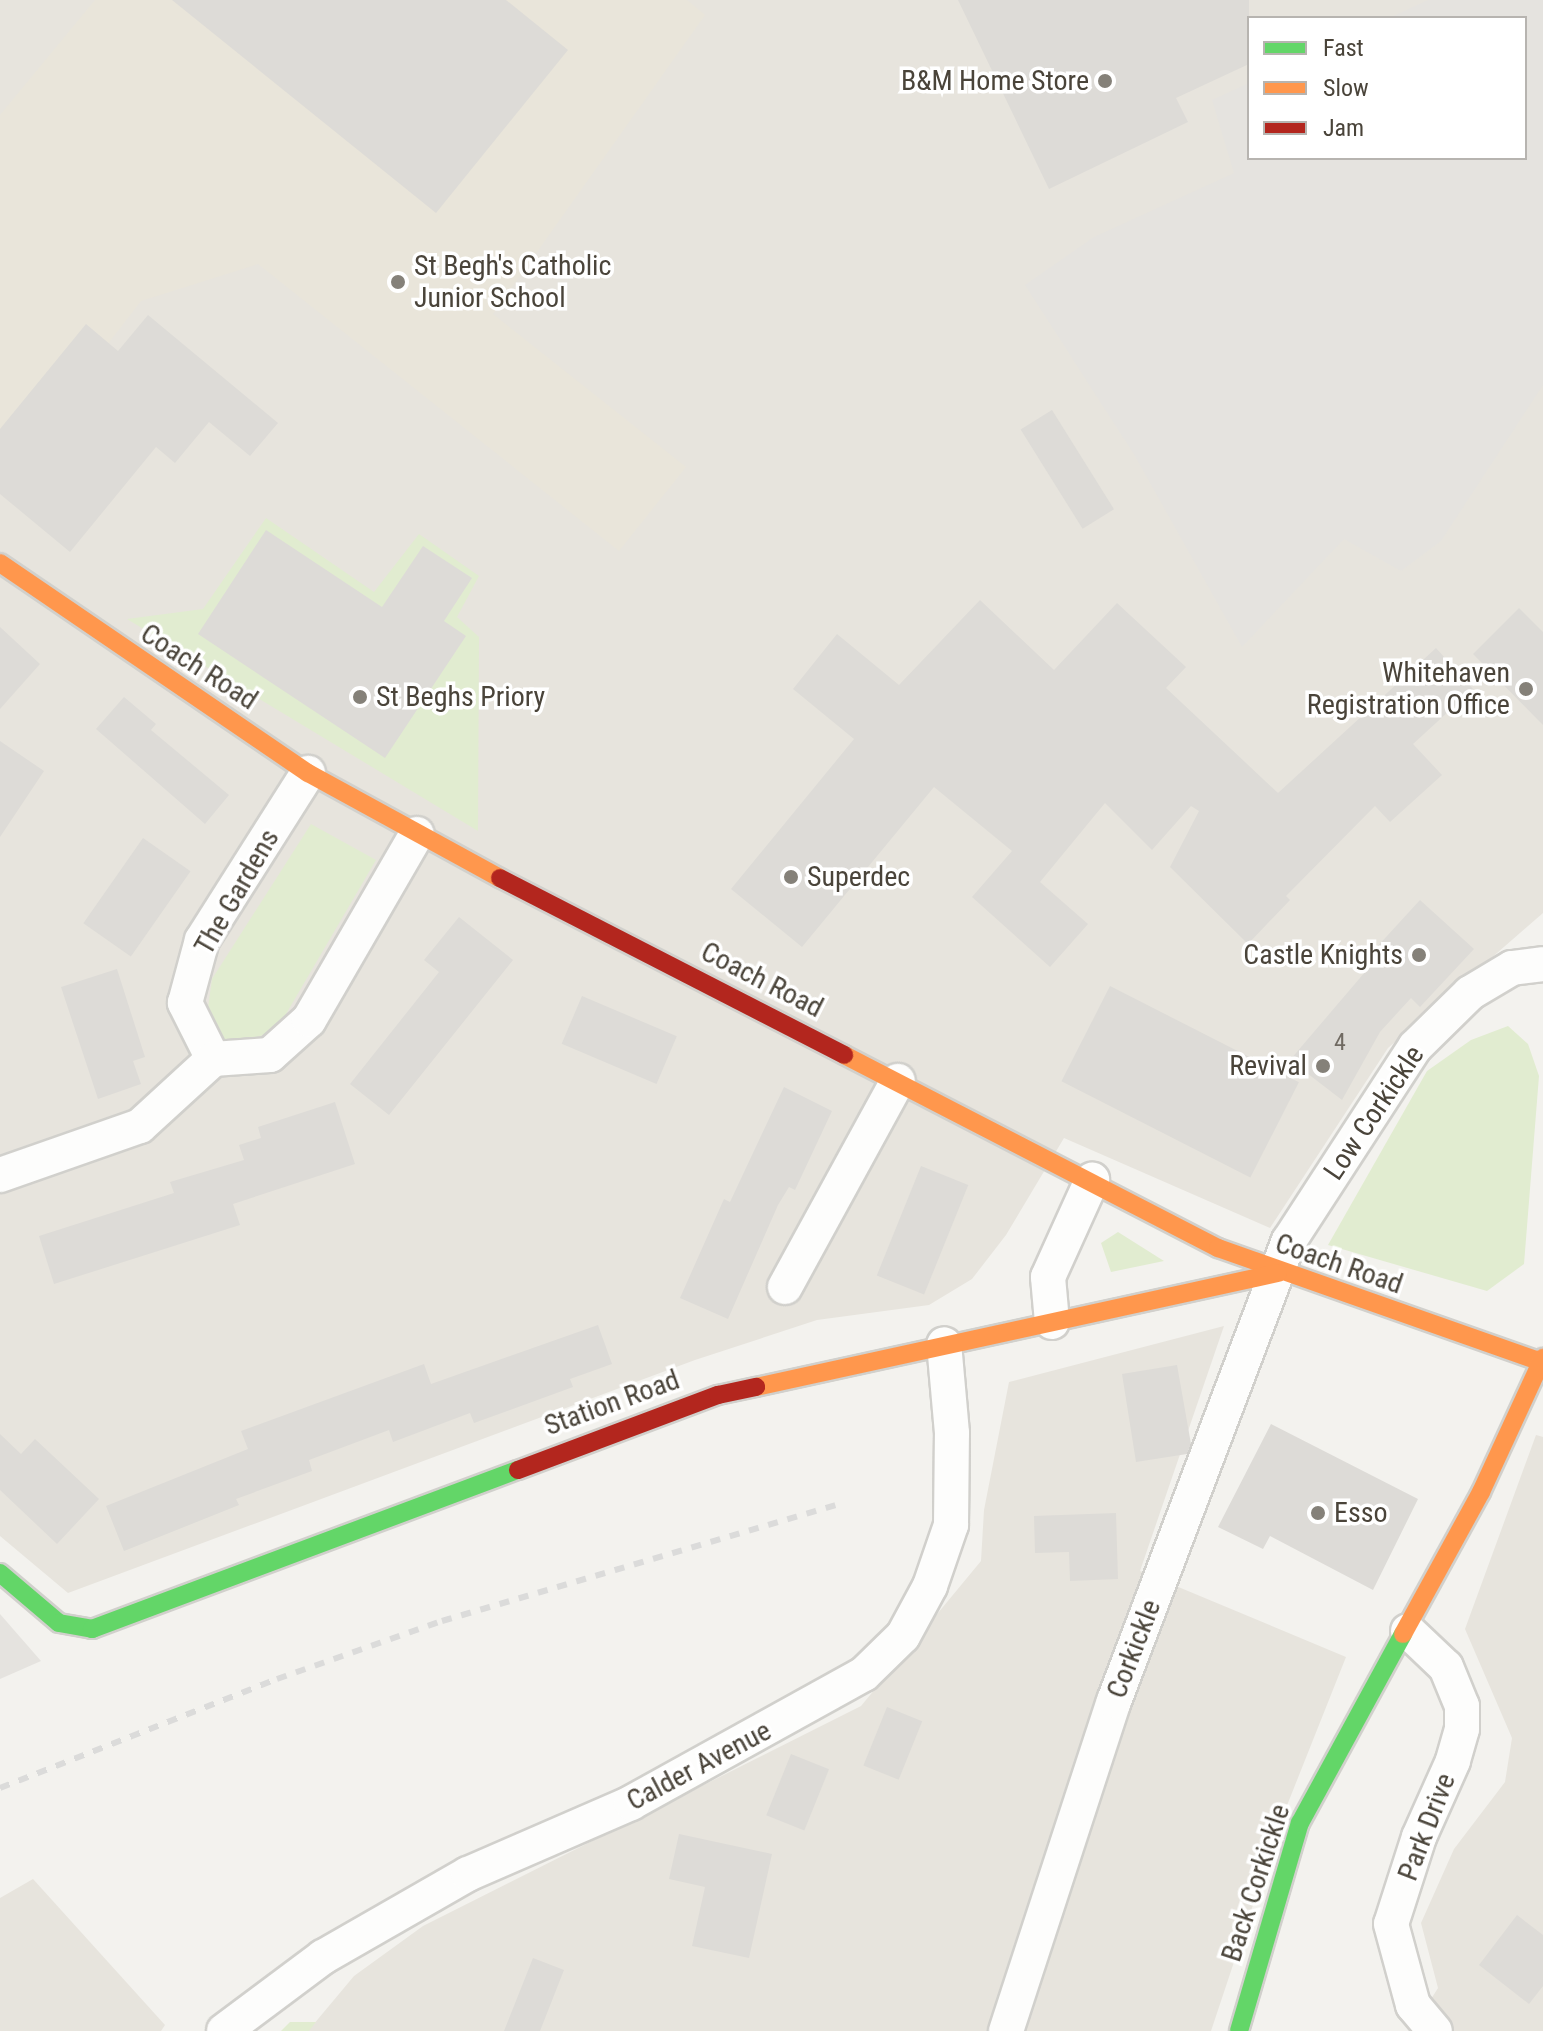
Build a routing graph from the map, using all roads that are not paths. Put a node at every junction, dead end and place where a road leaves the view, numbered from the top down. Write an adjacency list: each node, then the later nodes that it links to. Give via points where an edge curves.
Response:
1 (0, 563): 2 (street, Coach Road, via 132,658)
2 (308, 773): 3 (street, Coach Road); 5 (street, The Gardens, via 202,940 185,1003)
3 (417, 834): 5 (street, via 309,1020 270,1055); 6 (street, Coach Road)
4 (1543, 964): 9 (street, Low Corkickle, via 1512,968 1470,993 1415,1047 1289,1241)
5 (213, 1059): 7 (street, via 140,1126)
6 (898, 1081): 8 (street, Coach Road); 10 (street)
7 (0, 1175)
8 (1092, 1180): 9 (street, Coach Road, via 1218,1248); 11 (street, via 1048,1277)
9 (1278, 1273): 11 (street, Station Road); 13 (street, Coach Road); 17 (street, Corkickle, via 1114,1701)
10 (785, 1287)
11 (1052, 1322): 12 (street, Station Road)
12 (944, 1344): 14 (street, Station Road, via 718,1395 92,1629 59,1623); 16 (street, Calder Avenue, via 952,1433 951,1525 930,1586 903,1636 864,1674 631,1803 468,1874 323,1957)
13 (1542, 1360): 15 (street)
14 (0, 1573)
15 (1408, 1631): 18 (street, Back Corkickle, via 1300,1823); 19 (street, Park Drive, via 1446,1667 1462,1706 1453,1761 1419,1837 1391,1924 1413,2005)
16 (224, 2031)
17 (1006, 2031)
18 (1239, 2031)
19 (1435, 2031)

